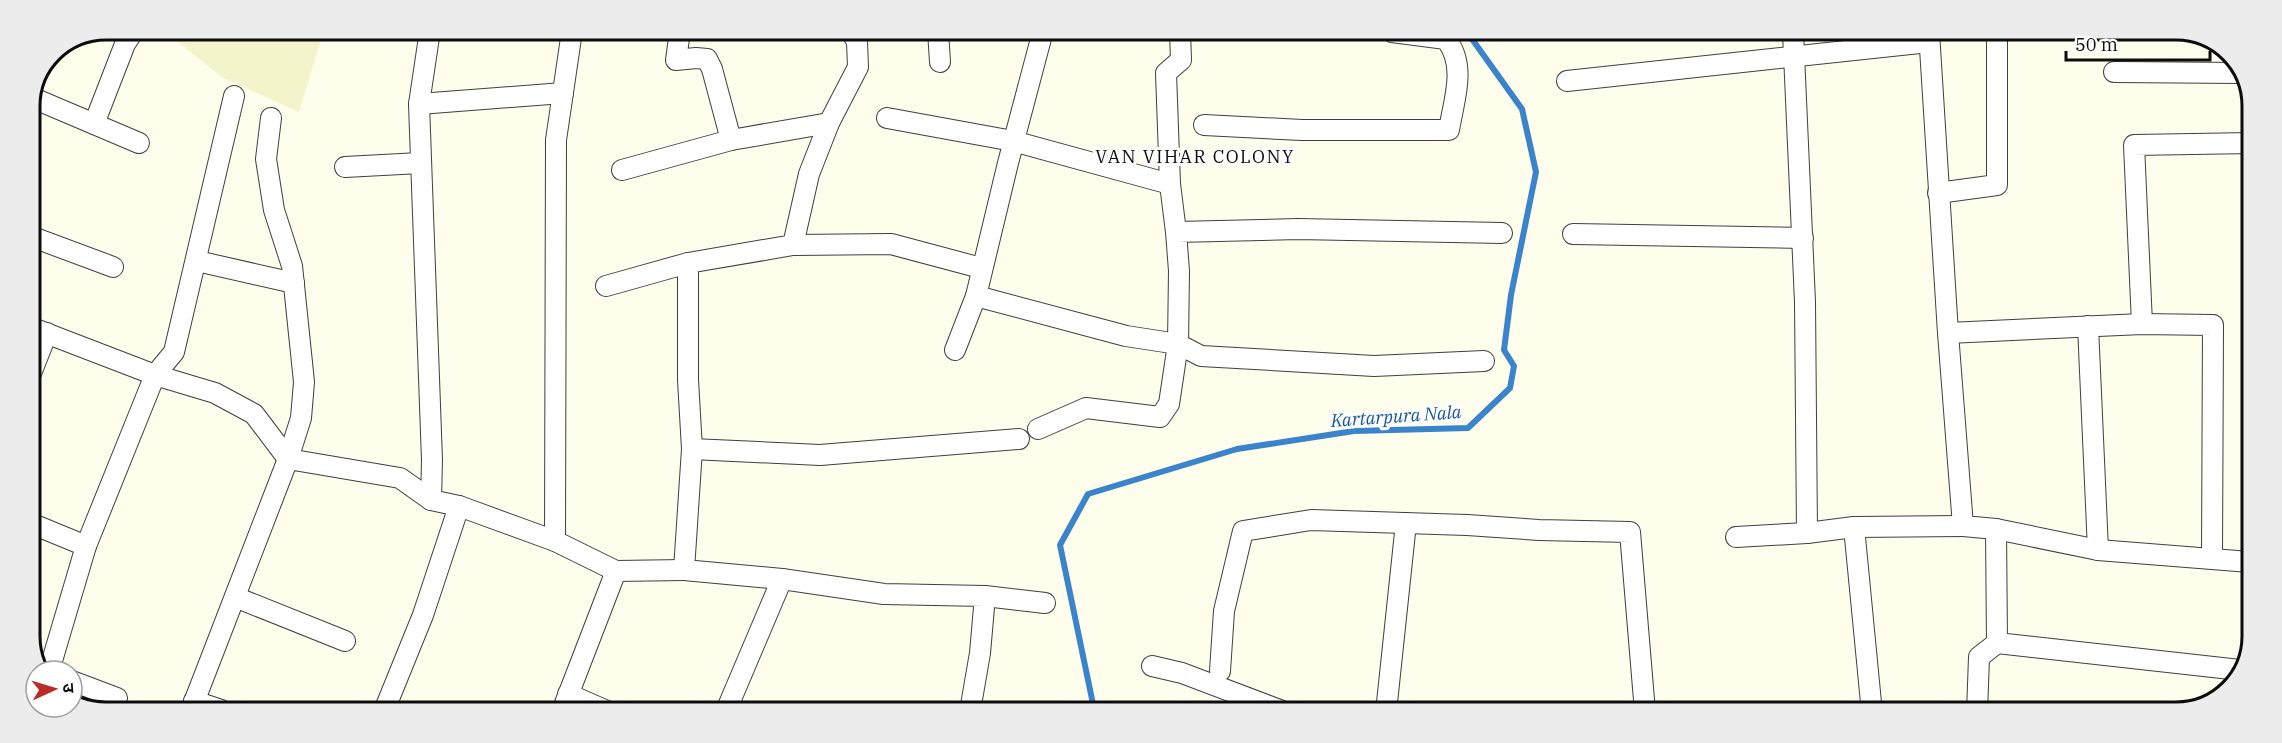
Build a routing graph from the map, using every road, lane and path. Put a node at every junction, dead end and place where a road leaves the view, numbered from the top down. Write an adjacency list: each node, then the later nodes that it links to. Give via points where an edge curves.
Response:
1 (129, 40): 26 (street)
2 (429, 40): 22 (street)
3 (571, 40): 19 (street)
4 (679, 40): 28 (street, via 676,60 707,59)
5 (856, 40): 25 (street, via 858,67)
6 (939, 40): 15 (street)
7 (1041, 40): 29 (street)
8 (1180, 40): 35 (street, via 1181,60 1166,73)
9 (1447, 40): 27 (street, via 1454,50 1459,72 1449,130)
10 (1793, 40): 14 (street)
11 (1909, 40): 14 (street)
12 (1929, 40): 36 (street)
13 (1997, 40): 36 (street, via 1997,185)
14 (1794, 57): 18 (street); 40 (street)
15 (940, 62)
16 (2114, 72): 17 (street)
17 (2232, 73)
18 (1567, 81)
19 (563, 93): 22 (street); 71 (street, via 556,140)
20 (234, 96): 43 (street)
21 (41, 101): 26 (street)
22 (419, 104): 32 (street)
23 (271, 118): 47 (street, via 266,159 274,210)
24 (888, 118): 29 (street)
25 (829, 123): 28 (street); 42 (street, via 809,174)
26 (94, 124): 30 (street)
27 (1204, 125)
28 (730, 140): 34 (street)
29 (1014, 141): 35 (street); 46 (street)
30 (139, 142)
31 (2241, 142): 50 (street, via 2134,145)
32 (420, 163): 33 (street); 62 (street)
33 (345, 167)
34 (622, 170)
35 (1170, 184): 37 (street)
36 (1938, 193): 53 (street)
37 (1176, 232): 38 (street, via 1298,229); 54 (street)
38 (1502, 233)
39 (1573, 234): 40 (street)
40 (1803, 238): 69 (street)
41 (40, 240): 45 (street)
42 (793, 245): 44 (street); 46 (street, via 891,244)
43 (197, 261): 47 (street); 57 (street, via 174,352)
44 (688, 263): 48 (street); 60 (street)
45 (113, 267)
46 (981, 268): 49 (street)
47 (294, 283): 61 (street, via 304,382 301,418)
48 (606, 286)
49 (975, 296): 54 (street, via 1126,336); 55 (street)
50 (2142, 324): 51 (street); 74 (street, via 2213,325)
51 (2088, 326): 53 (street); 73 (street)
52 (40, 331): 57 (street)
53 (1948, 333): 65 (street)
54 (1178, 344): 56 (street, via 1201,356 1351,365); 58 (street, via 1169,404 1160,417 1086,408)
55 (955, 350)
56 (1484, 361)
57 (155, 375): 61 (street, via 215,393 254,414); 72 (street)
58 (1038, 429)
59 (1019, 439): 60 (street, via 820,455)
60 (692, 449): 76 (street)
61 (288, 459): 62 (street, via 400,478); 80 (street)
62 (431, 500): 63 (street)
63 (459, 506): 71 (street); 91 (street, via 423,615)
64 (1406, 523): 87 (street, via 1311,520 1243,531 1224,611); 96 (street); 97 (street, via 1630,532)
65 (1963, 526): 67 (street); 68 (street)
66 (41, 527): 72 (street)
67 (1854, 527): 69 (street); 98 (street)
68 (1996, 529): 73 (street); 83 (street)
69 (1807, 533): 70 (street)
70 (1736, 537)
71 (555, 541): 77 (street)
72 (86, 546): 84 (street)
73 (2098, 550): 74 (street)
74 (2212, 558): 75 (street)
75 (2242, 560)
76 (684, 570): 77 (street); 78 (street)
77 (616, 571): 92 (street)
78 (782, 579): 79 (street, via 884,594); 93 (street)
79 (985, 596): 81 (street); 94 (street)
80 (235, 597): 82 (street); 90 (street)
81 (1045, 603)
82 (345, 641)
83 (1997, 643): 86 (street); 99 (street, via 1979,657)
84 (52, 659)
85 (1152, 666): 95 (street)
86 (2232, 669)
87 (1220, 671)
88 (84, 686): 89 (street)
89 (117, 698)
90 (194, 702)
91 (388, 702)
92 (565, 702)
93 (730, 702)
94 (972, 702)
95 (1259, 702)
96 (1387, 702)
97 (1644, 702)
98 (1871, 702)
99 (1977, 702)

